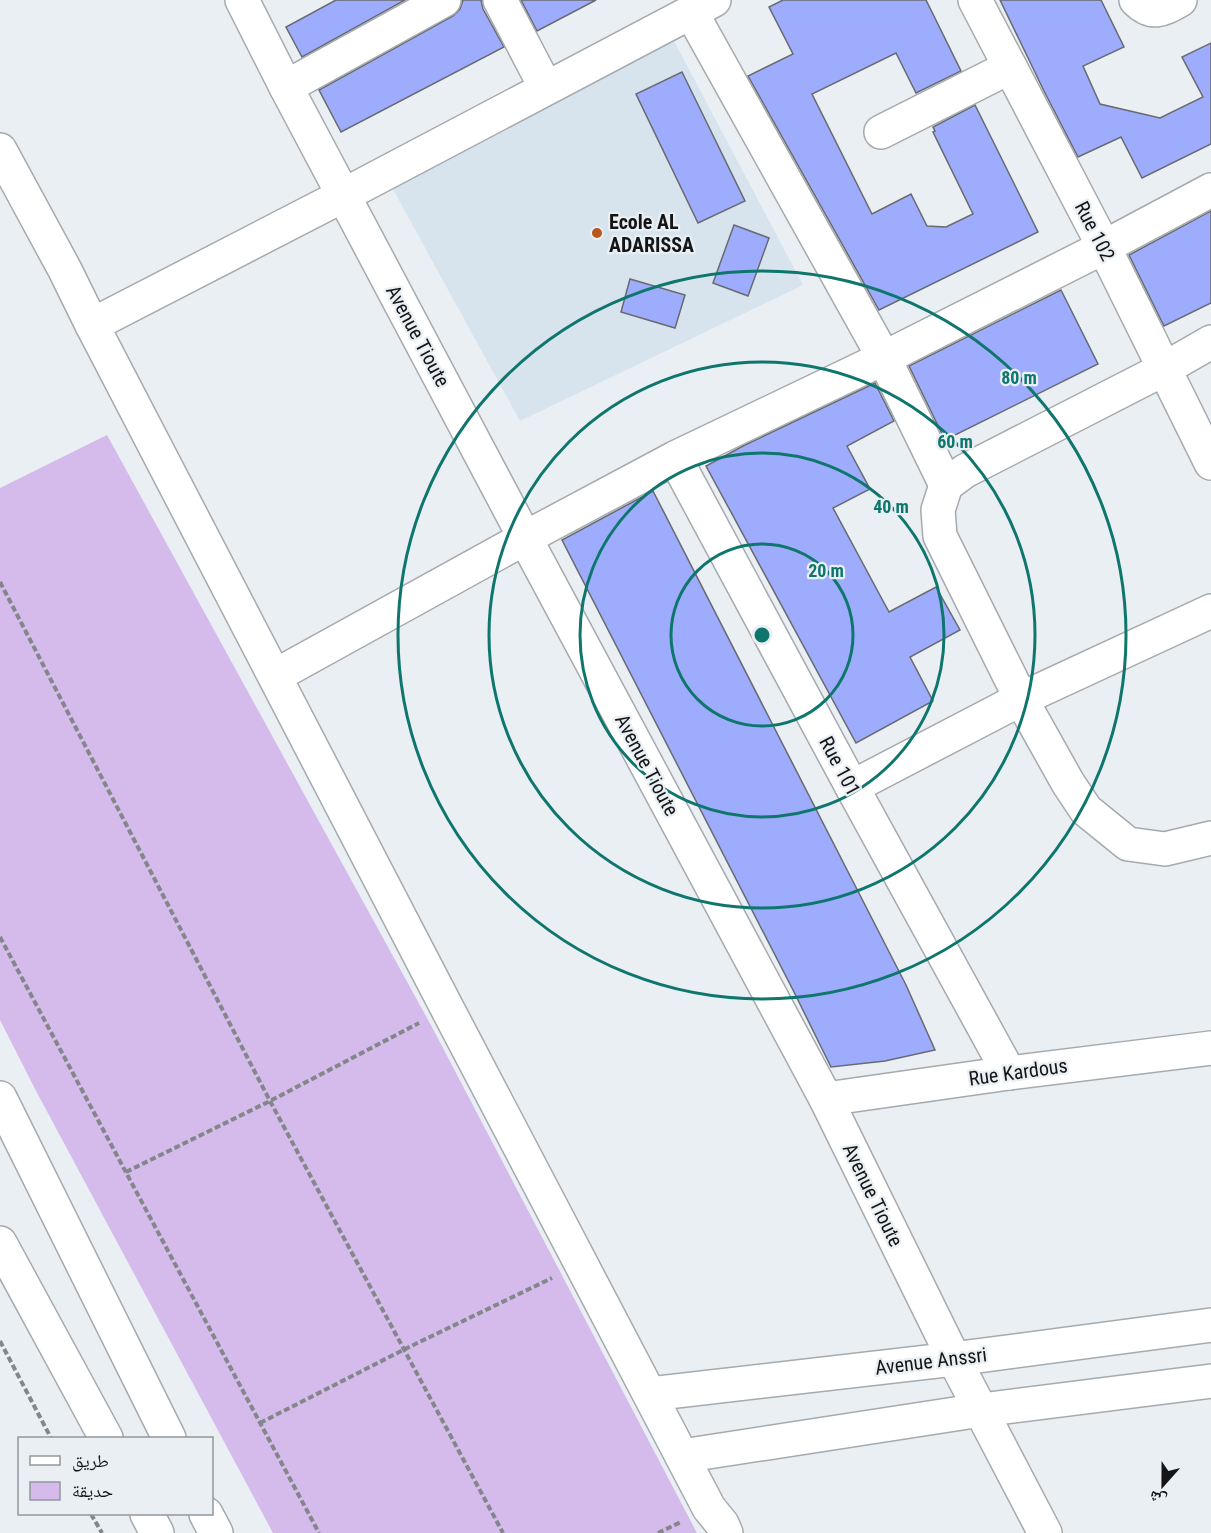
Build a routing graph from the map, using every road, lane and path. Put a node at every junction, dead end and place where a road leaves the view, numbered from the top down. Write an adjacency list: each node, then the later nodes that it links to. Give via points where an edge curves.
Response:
1 (242, 0): 9 (main road, Avenue Tioute)
2 (444, 0): 9 (main road)
3 (500, 0): 10 (main road)
4 (975, 0): 8 (main road, Rue 102)
5 (1136, 0): 6 (main road, via 1144,8 1156,10)
6 (1180, 0)
7 (703, 6): 10 (main road); 18 (main road)
8 (1010, 67): 11 (main road); 15 (main road, Rue 102)
9 (286, 87): 14 (main road, Avenue Tioute)
10 (546, 88): 14 (main road)
11 (880, 132)
12 (0, 150): 16 (main road)
13 (1211, 190): 15 (main road)
14 (344, 195): 16 (main road); 23 (main road, Avenue Tioute)
15 (1104, 247): 18 (main road); 19 (main road, Rue 102)
16 (92, 325): 26 (main road)
17 (1211, 342): 19 (main road)
18 (885, 358): 20 (main road); 22 (main road)
19 (1164, 369): 21 (main road, Rue 102); 22 (main road, via 993,456)
20 (675, 458): 23 (main road); 28 (main road, Rue 101)
21 (1211, 463)
22 (945, 485): 27 (main road, via 938,510 940,536)
23 (525, 538): 26 (main road); 35 (main road, Avenue Tioute)
24 (0, 582): 36 (path)
25 (1211, 611): 27 (main road)
26 (275, 676): 31 (main road)
27 (1021, 699): 28 (main road); 29 (main road, via 1086,810 1128,844 1165,849)
28 (852, 788): 33 (main road, Rue 101)
29 (1211, 838)
30 (0, 937): 37 (path)
31 (447, 1008): 36 (path); 39 (main road)
32 (1211, 1048): 33 (main road, Rue Kardous)
33 (1009, 1073): 35 (main road, Rue Kardous)
34 (0, 1098): 50 (main road)
35 (826, 1099): 43 (main road, Avenue Tioute)
36 (270, 1101): 37 (path); 42 (path)
37 (126, 1172): 47 (path)
38 (0, 1243): 49 (main road)
39 (582, 1263): 42 (path); 45 (main road)
40 (1211, 1325): 43 (main road, Avenue Anssri)
41 (0, 1341): 48 (path)
42 (405, 1349): 47 (path); 59 (path)
43 (954, 1359): 45 (main road, Avenue Anssri); 46 (main road, Avenue Tioute)
44 (1211, 1381): 46 (main road)
45 (650, 1394): 51 (main road)
46 (981, 1410): 51 (main road); 61 (main road, Avenue Tioute)
47 (260, 1423): 58 (path)
48 (50, 1437)
49 (105, 1437)
50 (169, 1437)
51 (682, 1456): 60 (main road)
52 (92, 1515): 55 (path)
53 (148, 1515): 56 (main road)
54 (207, 1515): 57 (main road)
55 (102, 1533)
56 (157, 1533)
57 (216, 1533)
58 (319, 1533)
59 (503, 1533)
60 (726, 1533)
61 (1045, 1533)

